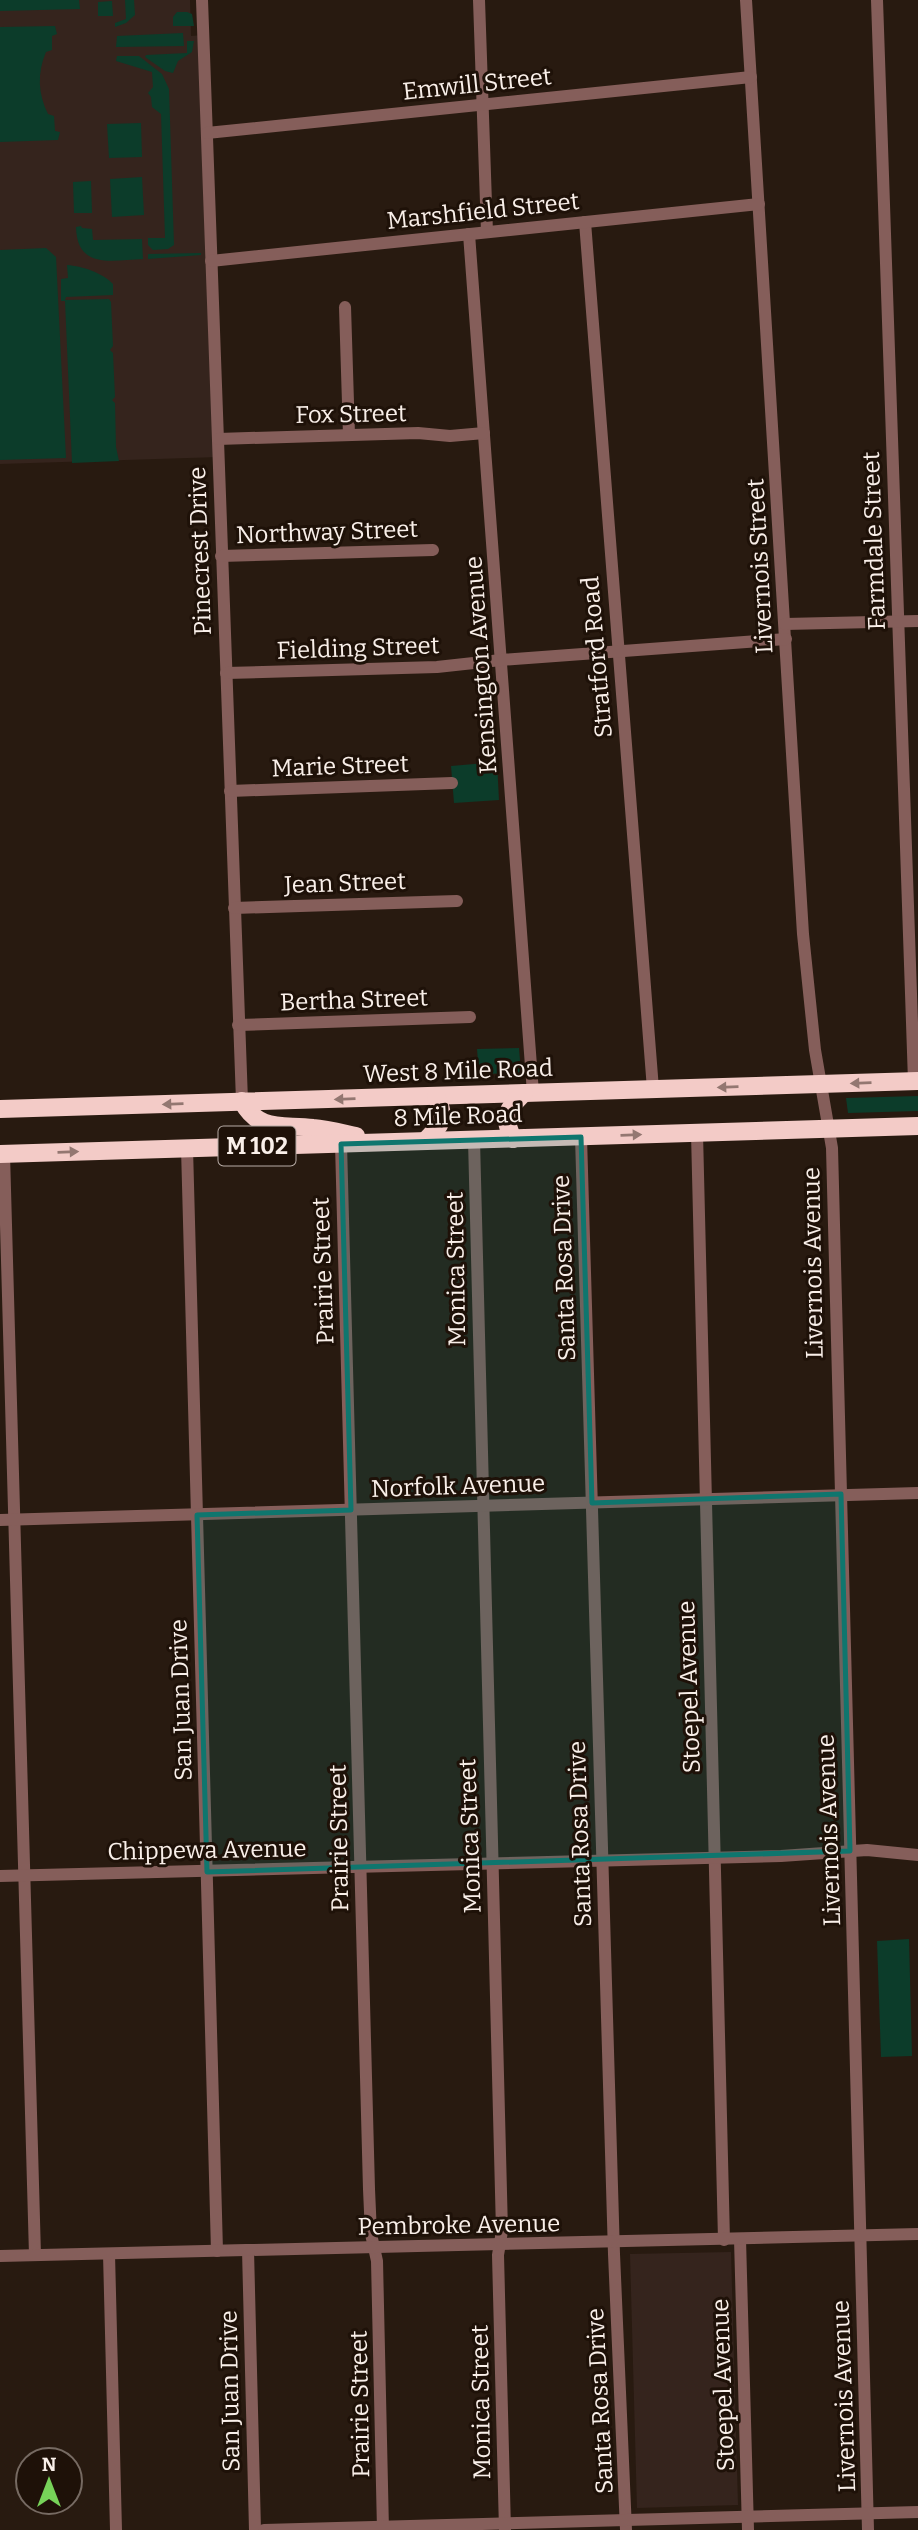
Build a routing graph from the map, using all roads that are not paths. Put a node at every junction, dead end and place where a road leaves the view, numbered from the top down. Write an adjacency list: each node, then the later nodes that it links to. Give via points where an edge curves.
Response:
1 (202, 0): 7 (street, Pinecrest Drive)
2 (479, 0): 6 (street)
3 (746, 0): 5 (street, Livernois Street)
4 (877, 0): 19 (street, Farmdale Street)
5 (751, 77): 6 (street, Emwill Street); 8 (street, Livernois Street)
6 (482, 105): 7 (street, Emwill Street); 10 (street)
7 (206, 133): 12 (street, Pinecrest Drive)
8 (759, 204): 9 (street, Marshfield Street); 21 (street, Livernois Street)
9 (585, 222): 10 (street, Marshfield Street); 23 (street, Stratford Road)
10 (487, 232): 11 (street, Marshfield Street)
11 (469, 234): 12 (street, Marshfield Street); 14 (street, Kensington Avenue)
12 (211, 261): 16 (street, Pinecrest Drive)
13 (345, 307): 15 (street)
14 (484, 433): 15 (street, Fox Street); 24 (street, Kensington Avenue)
15 (349, 435): 16 (street, Fox Street)
16 (218, 439): 18 (street, Pinecrest Drive)
17 (433, 550): 18 (street, Northway Street)
18 (221, 556): 25 (street, Pinecrest Drive)
19 (898, 621): 20 (street); 21 (street); 32 (street, Farmdale Street)
20 (918, 621)
21 (785, 624): 22 (street, Livernois Street)
22 (786, 639): 23 (street, Fielding Street); 33 (street, Livernois Street, via 803,934)
23 (618, 652): 24 (street, Fielding Street); 34 (street, Stratford Road)
24 (501, 660): 25 (street, Fielding Street, via 437,667); 35 (street, Kensington Avenue)
25 (226, 673): 27 (street, Pinecrest Drive)
26 (452, 783): 27 (street, Marie Street)
27 (230, 791): 29 (street, Pinecrest Drive)
28 (457, 901): 29 (street, Jean Street)
29 (234, 908): 31 (street, Pinecrest Drive)
30 (470, 1017): 31 (street, Bertha Street)
31 (238, 1025): 37 (street, Pinecrest Drive)
32 (916, 1081): 33 (highway, West 8 Mile Road / M 102, one-way to 33)
33 (820, 1084): 34 (highway, West 8 Mile Road / M 102, one-way to 34); 40 (street, Livernois Street)
34 (653, 1089): 35 (highway, West 8 Mile Road / M 102)
35 (529, 1093): 36 (highway, West 8 Mile Road / M 102); 43 (highway, via 507,1113 506,1125)
36 (436, 1096): 37 (highway, West 8 Mile Road / M 102, one-way to 37); 45 (highway, via 442,1119)
37 (242, 1101): 38 (highway, West 8 Mile Road / M 102, one-way to 38); 46 (highway, via 253,1116 273,1126 313,1128)
38 (0, 1109)
39 (918, 1126): 40 (highway, 8 Mile Road / M 102)
40 (828, 1129): 41 (highway, 8 Mile Road / M 102); 51 (street, Livernois Avenue)
41 (697, 1133): 42 (highway, 8 Mile Road / M 102, one-way to 41); 52 (street, Stoepel Avenue)
42 (581, 1137): 43 (highway, 8 Mile Road / M 102); 53 (street, Santa Rosa Drive)
43 (513, 1139): 44 (highway, 8 Mile Road / M 102)
44 (474, 1140): 45 (highway, 8 Mile Road / M 102); 54 (street, Monica Street)
45 (425, 1141): 46 (highway, 8 Mile Road / M 102)
46 (385, 1142): 47 (highway, 8 Mile Road / M 102)
47 (341, 1144): 48 (highway, 8 Mile Road / M 102); 55 (street, Prairie Street)
48 (187, 1148): 49 (highway, 8 Mile Road / M 102, one-way to 48); 56 (street, San Juan Drive)
49 (2, 1154): 58 (street)
50 (918, 1493): 51 (street, Norfolk Avenue)
51 (841, 1494): 52 (street, Norfolk Avenue); 59 (street, Livernois Avenue)
52 (704, 1499): 53 (street, Norfolk Avenue); 61 (street, Stoepel Avenue)
53 (592, 1503): 54 (street, Norfolk Avenue); 62 (street, Santa Rosa Drive)
54 (483, 1506): 55 (street, Norfolk Avenue); 63 (street, Monica Street)
55 (351, 1510): 56 (street, Norfolk Avenue); 64 (street, Prairie Street)
56 (197, 1515): 58 (street, Norfolk Avenue); 65 (street, San Juan Drive)
57 (0, 1520): 58 (street, Norfolk Avenue)
58 (15, 1520): 66 (street)
59 (850, 1851): 60 (street, Chippewa Avenue); 61 (street, Chippewa Avenue); 69 (street, Livernois Avenue)
60 (914, 1854)
61 (714, 1857): 62 (street, Chippewa Avenue); 71 (street, Stoepel Avenue)
62 (602, 1861): 63 (street, Chippewa Avenue); 72 (street, Santa Rosa Drive)
63 (492, 1864): 64 (street, Chippewa Avenue); 73 (street, Monica Street)
64 (360, 1868): 65 (street, Chippewa Avenue); 74 (street, Prairie Street)
65 (207, 1872): 66 (street, Chippewa Avenue); 76 (street, San Juan Drive)
66 (24, 1875): 67 (street, Chippewa Avenue); 78 (street)
67 (0, 1876)
68 (918, 2234): 69 (street, Pembroke Avenue)
69 (861, 2236): 70 (street, Pembroke Avenue); 80 (street, Livernois Avenue)
70 (740, 2239): 71 (street, Pembroke Avenue); 82 (street, Stoepel Avenue)
71 (724, 2240): 72 (street, Pembroke Avenue)
72 (614, 2243): 73 (street, Pembroke Avenue); 83 (street, Santa Rosa Drive)
73 (500, 2245): 74 (street, Pembroke Avenue); 84 (street, Monica Street)
74 (374, 2248): 75 (street, Pembroke Avenue); 85 (street, Prairie Street)
75 (248, 2250): 76 (street, Pembroke Avenue); 87 (street, San Juan Drive)
76 (217, 2251): 77 (street, Pembroke Avenue)
77 (109, 2253): 78 (street, Pembroke Avenue); 86 (street)
78 (35, 2255): 79 (street, Pembroke Avenue)
79 (0, 2256)
80 (868, 2512): 81 (street); 82 (street); 89 (street, Livernois Avenue)
81 (918, 2512)
82 (748, 2523): 83 (street)
83 (626, 2525): 84 (street)
84 (505, 2527): 85 (street)
85 (383, 2528): 88 (street)
86 (116, 2530)
87 (255, 2530)
88 (264, 2530)
89 (868, 2530)

